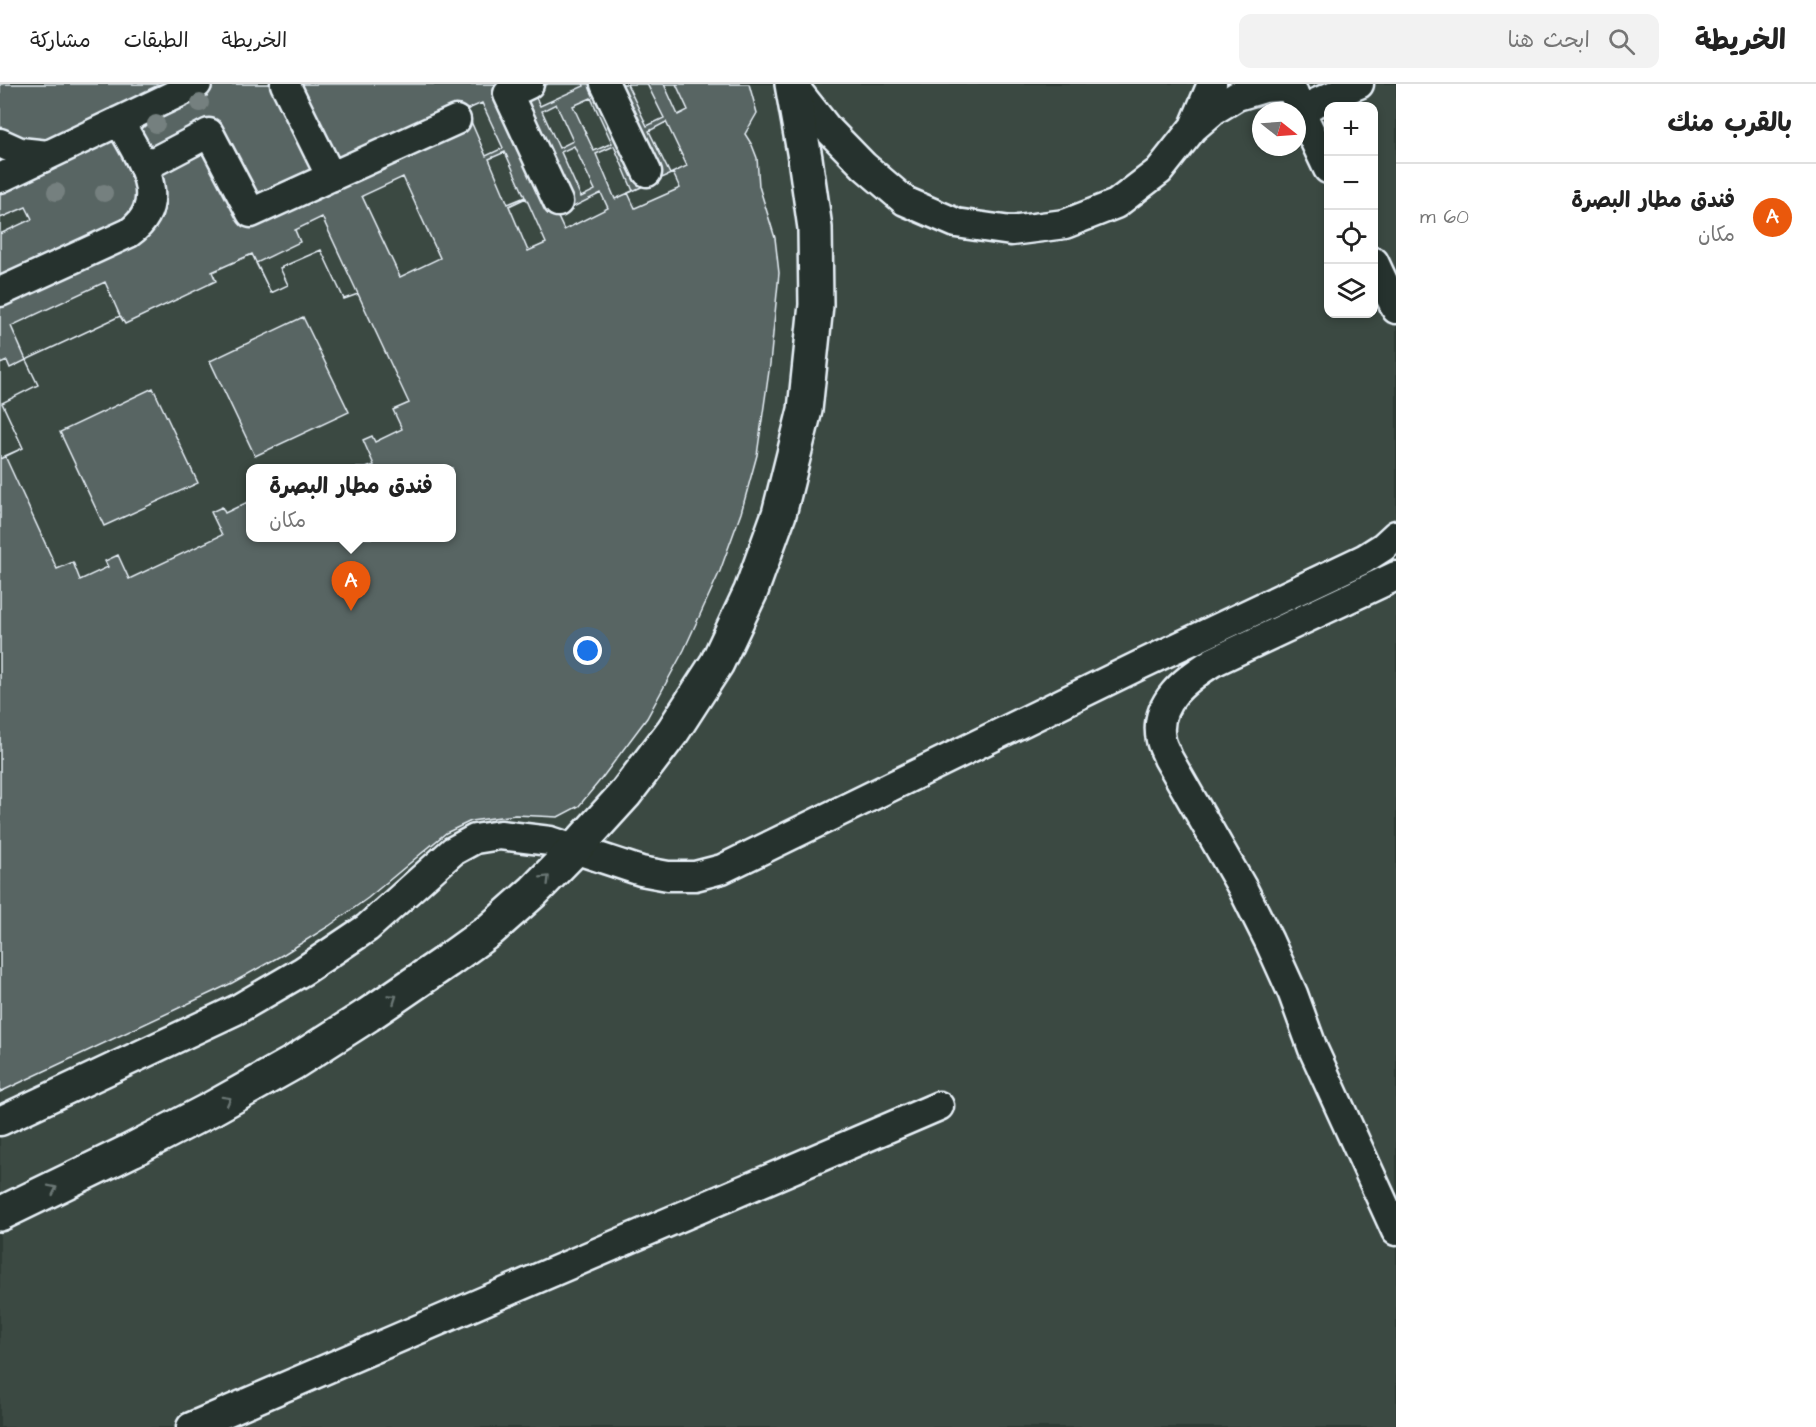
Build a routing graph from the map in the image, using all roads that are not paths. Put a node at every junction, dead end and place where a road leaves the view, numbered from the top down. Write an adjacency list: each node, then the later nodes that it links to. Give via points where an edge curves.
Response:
1 (196, 84): 10 (lane)
2 (285, 84): 17 (lane)
3 (604, 84): 16 (lane)
4 (792, 84): 11 (lane, via 826,127 905,201 956,224 1011,231 1065,224 1116,204 1159,171); 25 (highway, via 814,228 816,305 805,410 779,514 751,591 717,663 639,776)
5 (1212, 84): 11 (lane)
6 (1359, 84): 8 (lane)
7 (513, 87): 19 (lane)
8 (1294, 94): 11 (lane, via 1264,88 1237,96); 14 (lane)
9 (456, 120): 17 (lane)
10 (119, 121): 13 (lane); 15 (lane)
11 (1193, 128)
12 (0, 143): 13 (lane, via 20,152)
13 (48, 155): 18 (lane)
14 (1324, 158)
15 (144, 167): 17 (lane, via 209,133 251,213); 21 (lane, via 149,176 150,202 139,226)
16 (647, 172)
17 (331, 177)
18 (0, 178)
19 (558, 202)
20 (1375, 264): 22 (lane)
21 (0, 292)
22 (1396, 309)
23 (1396, 535): 25 (lane, via 1364,559 722,869 695,876 668,876)
24 (1396, 576): 29 (lane, via 1192,675 1174,692 1159,724 1168,758 1269,941 1313,1049)
25 (574, 850): 27 (lane, via 525,837 475,839 453,851 367,928 303,971 236,1010); 28 (highway, one-way to 25, via 182,1124 303,1057 490,930)
26 (939, 1106): 30 (lane)
27 (0, 1121)
28 (0, 1214)
29 (1396, 1231)
30 (192, 1427)

